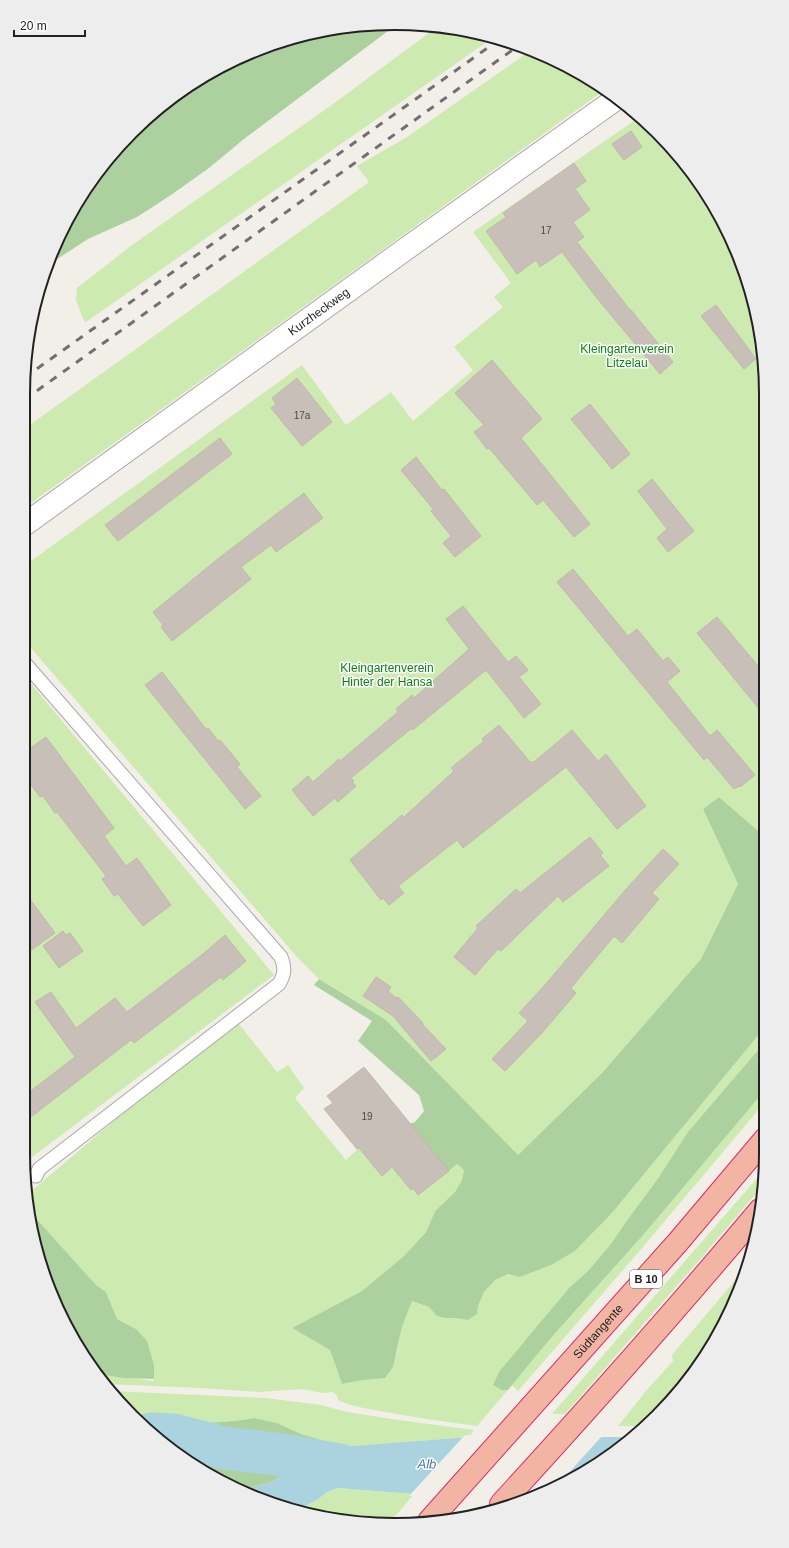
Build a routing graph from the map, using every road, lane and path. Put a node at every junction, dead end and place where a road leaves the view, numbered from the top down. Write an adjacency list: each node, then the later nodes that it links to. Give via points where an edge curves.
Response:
1 (612, 102): 2 (street, Kurzheckweg)
2 (30, 521)
3 (30, 667): 5 (lane, via 281,957 285,967 279,984 39,1169)
4 (759, 1146): 8 (highway, Südtangente / B 10, via 678,1242)
5 (36, 1176)
6 (753, 1218): 7 (highway)
7 (503, 1502)
8 (435, 1516)

